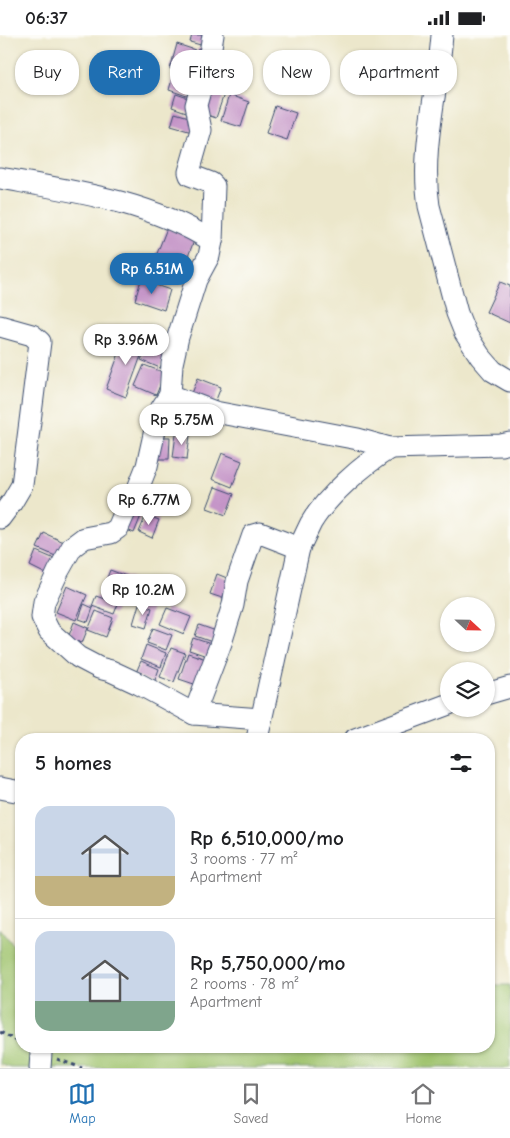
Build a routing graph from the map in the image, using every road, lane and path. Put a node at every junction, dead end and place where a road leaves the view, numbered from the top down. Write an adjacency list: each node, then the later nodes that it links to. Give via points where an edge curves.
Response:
1 (213, 35): 4 (street, via 196,105 201,130 189,172 214,186)
2 (442, 35): 6 (street, via 426,165 429,206 465,333 493,371)
3 (0, 178): 4 (street, via 105,197 177,221)
4 (212, 241): 7 (street, via 178,337)
5 (0, 327): 10 (street, via 32,335 40,342 22,485)
6 (510, 381)
7 (170, 395): 9 (street, via 215,412); 15 (street, via 159,412 135,496 118,528 111,533 84,538 72,547 44,602 42,617 49,631 78,657 99,669 140,684)
8 (510, 443): 9 (street)
9 (390, 448): 11 (street, via 335,492 312,522)
10 (0, 518)
11 (299, 547): 15 (street, via 260,533 254,535 236,581 234,605); 16 (street)
12 (510, 687): 13 (street)
13 (495, 691)
14 (440, 707): 17 (street)
15 (194, 714): 16 (street)
16 (259, 729)
17 (371, 733)
18 (0, 788): 19 (street)
19 (15, 792)
20 (0, 1032): 21 (path)
21 (15, 1040)

